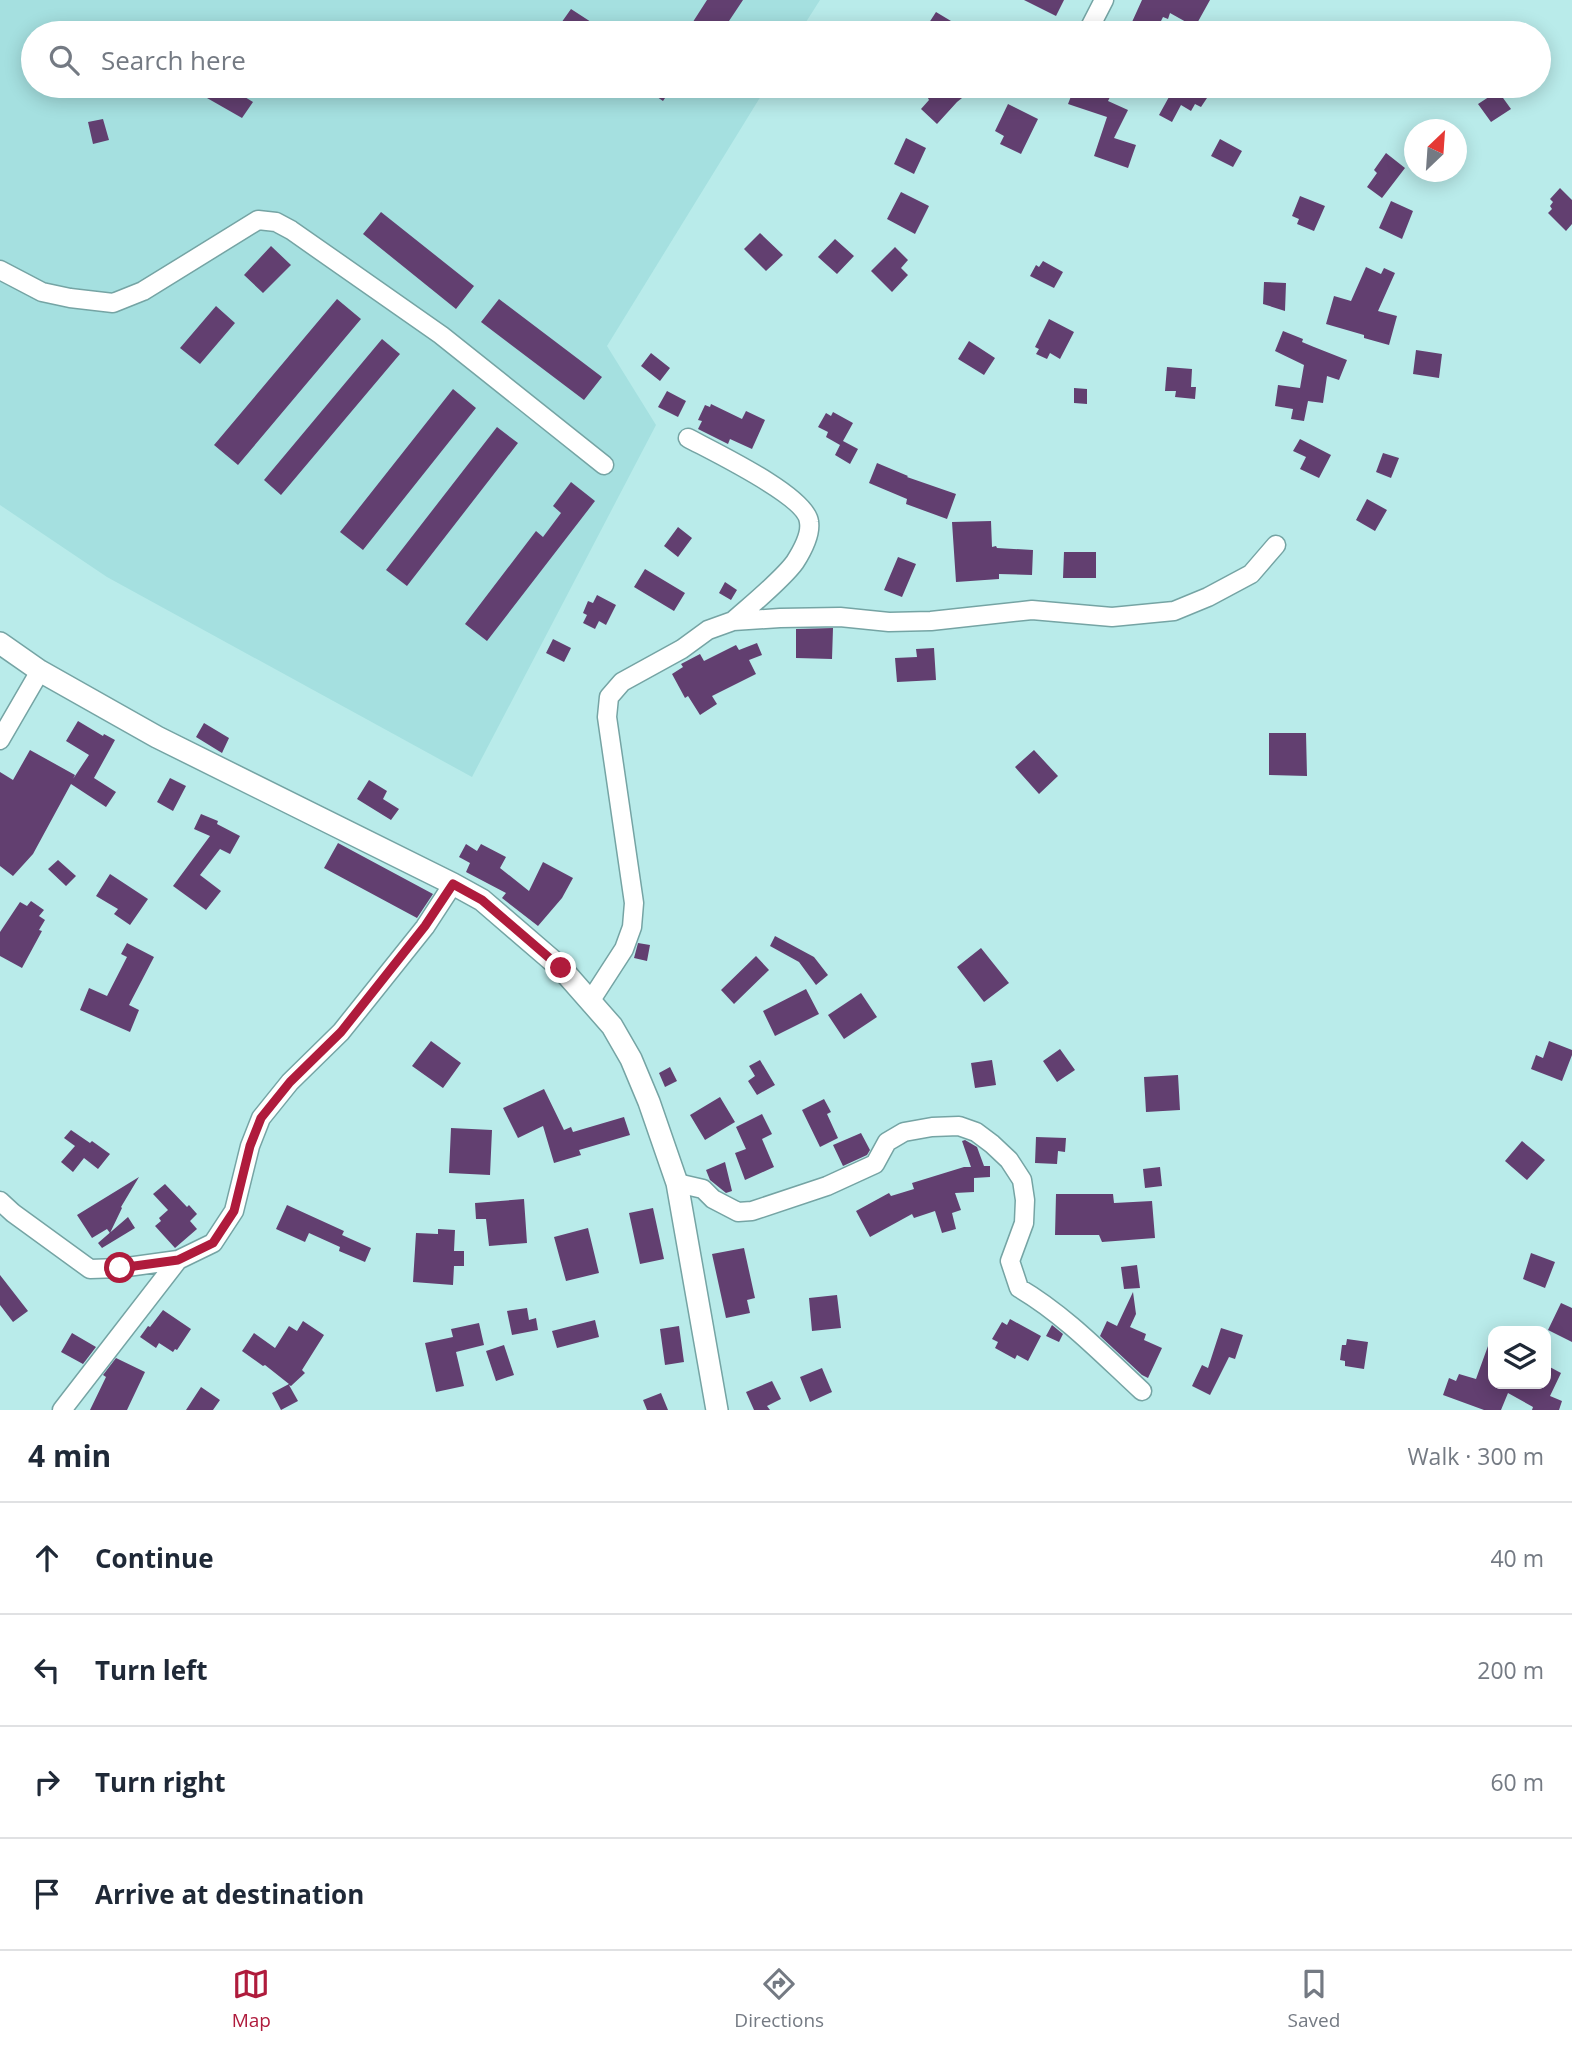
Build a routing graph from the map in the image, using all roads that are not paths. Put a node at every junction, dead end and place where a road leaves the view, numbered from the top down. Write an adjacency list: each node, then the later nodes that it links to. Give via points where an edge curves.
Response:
1 (1104, 0): 2 (street)
2 (1093, 21)
3 (0, 270): 5 (street, via 42,292 113,303 143,291 258,220 276,222 441,335)
4 (688, 438): 7 (street, via 779,488 810,520 794,563)
5 (604, 465)
6 (1276, 545): 7 (street, via 1251,574 1174,611 1112,617 1032,610 931,621 828,617)
7 (733, 621): 12 (street, via 708,630 622,682 608,697 634,903 624,949)
8 (0, 643): 9 (street)
9 (40, 671): 10 (street); 11 (street, via 157,737)
10 (0, 740)
11 (453, 884): 12 (street, via 509,922); 15 (street, via 341,1032 261,1118 234,1211 213,1243)
12 (591, 1000): 13 (street, via 631,1059)
13 (677, 1183): 16 (street, via 703,1189 738,1212 752,1211 875,1164 887,1142 904,1132 960,1126 976,1132 1009,1160 1022,1180 1024,1223 1010,1261 1019,1288 1037,1298); 18 (street)
14 (0, 1201): 15 (street, via 90,1269)
15 (178, 1260): 17 (street)
16 (1143, 1391)
17 (62, 1410)
18 (717, 1410)

